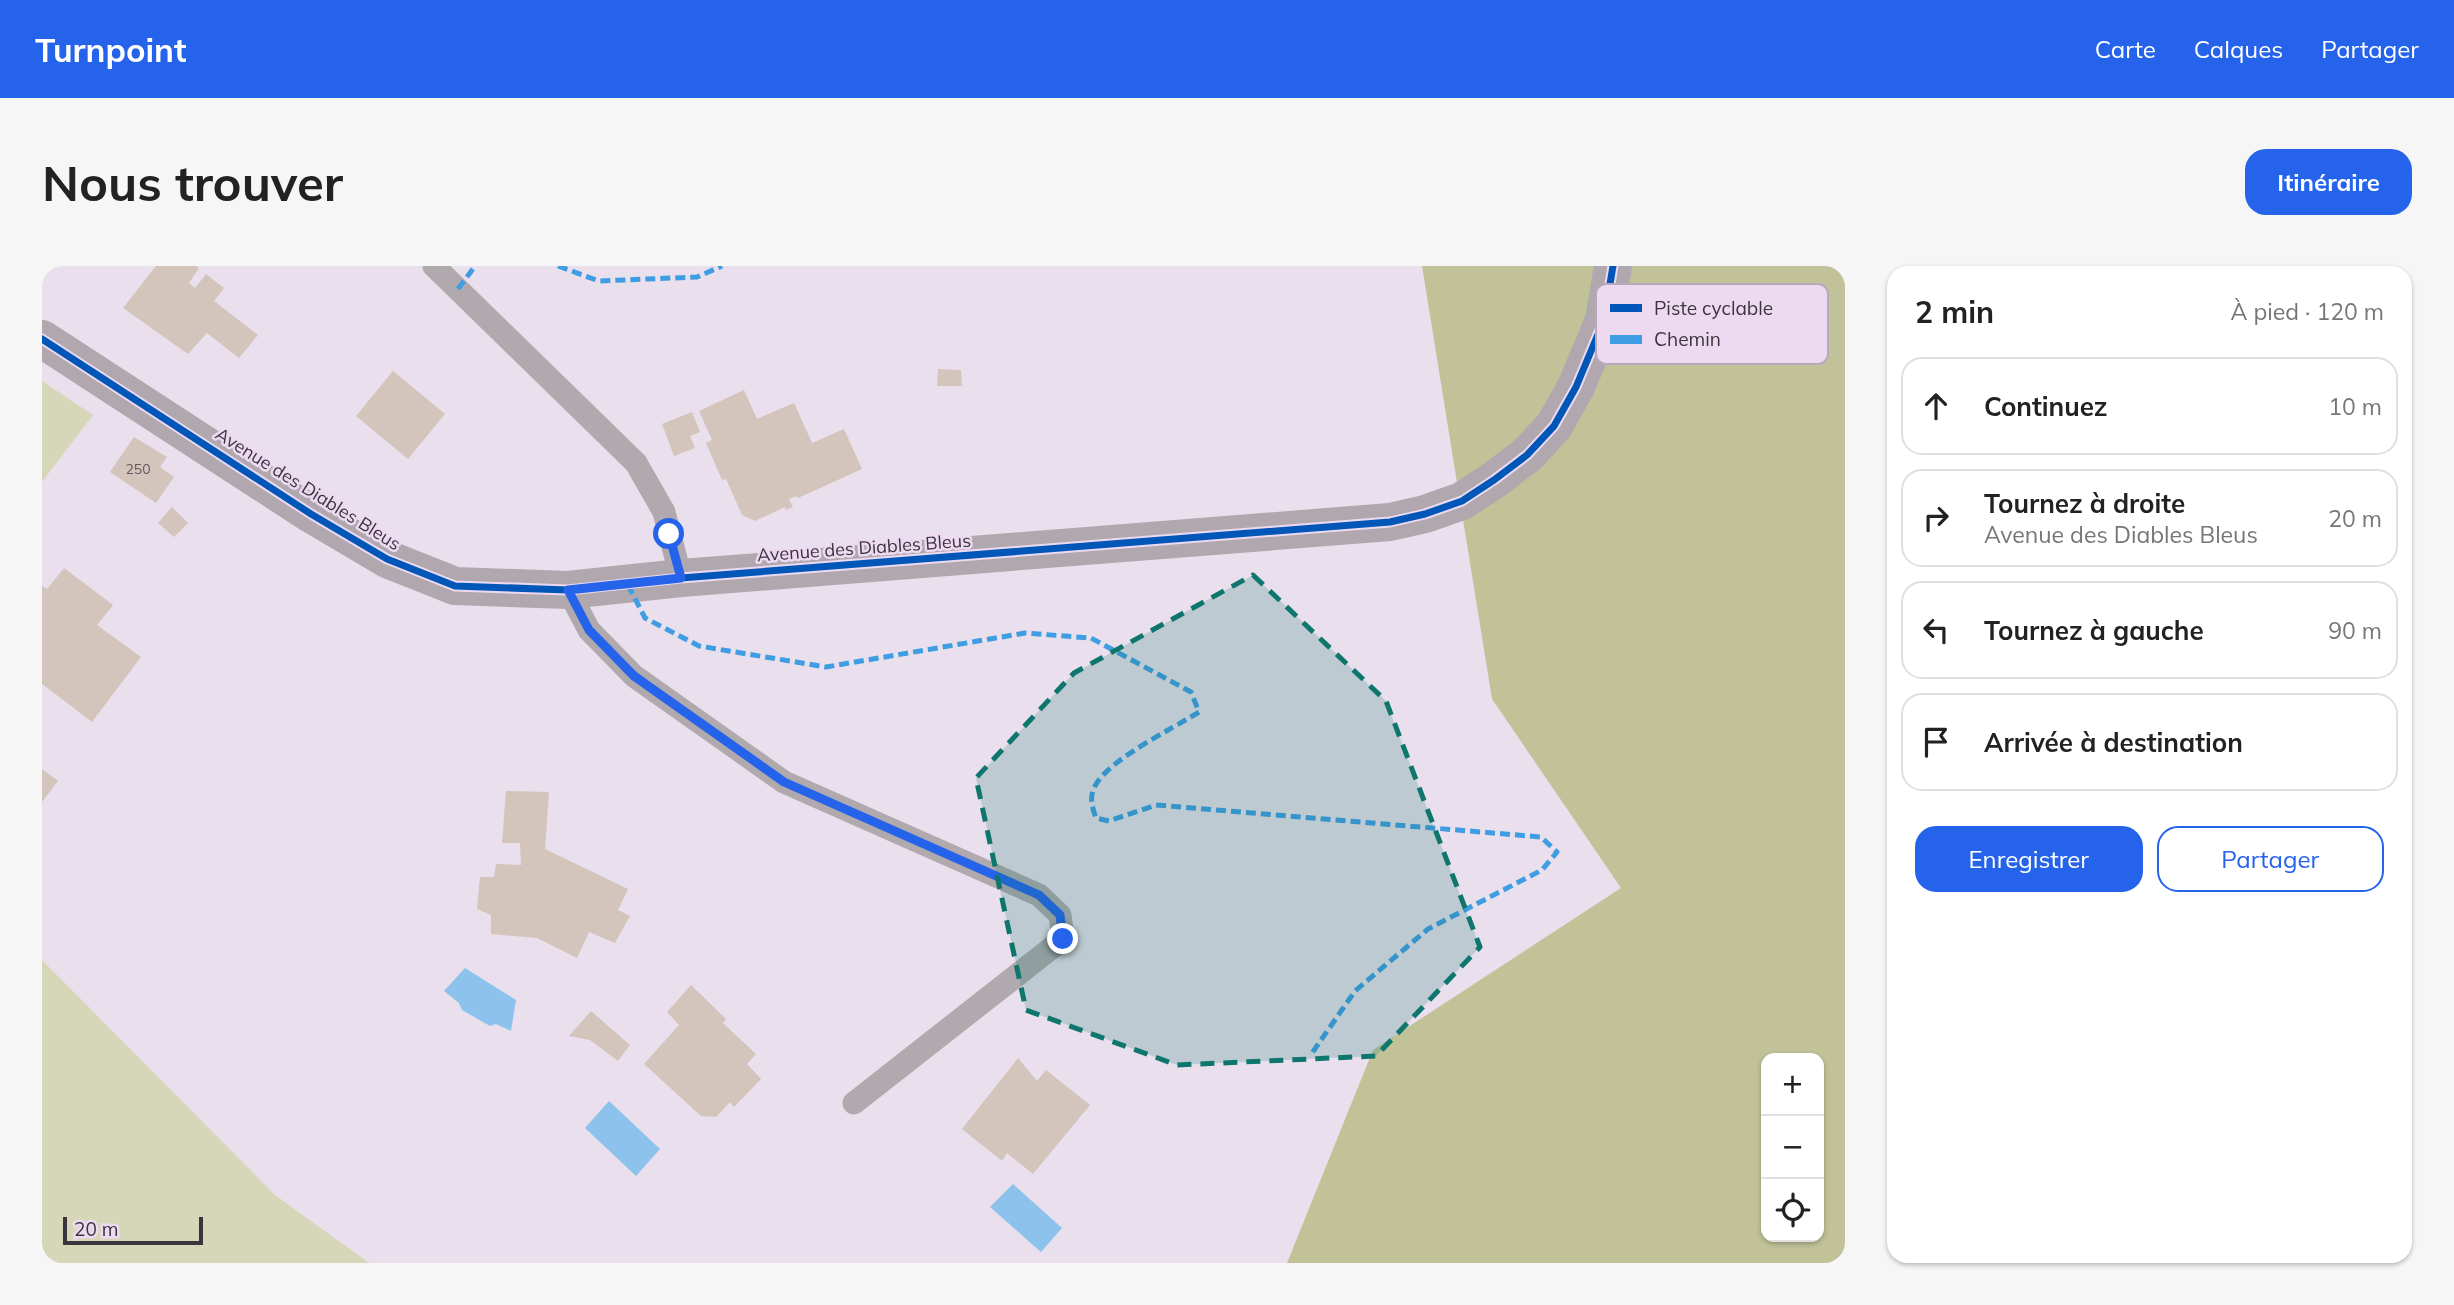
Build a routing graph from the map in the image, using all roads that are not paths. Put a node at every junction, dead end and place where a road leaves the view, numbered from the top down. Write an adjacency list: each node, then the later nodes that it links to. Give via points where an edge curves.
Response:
1 (435, 266): 6 (lane, via 636,463 664,512)
2 (1613, 266): 3 (main road, Avenue des Diables Bleus)
3 (1610, 284)
4 (42, 339): 7 (main road, Avenue des Diables Bleus, via 387,559 455,586)
5 (1596, 339): 6 (main road, Avenue des Diables Bleus, via 1554,426 1527,455 1462,501 1425,514 1390,522 1217,537)
6 (681, 578): 7 (main road, Avenue des Diables Bleus)
7 (568, 590): 8 (lane, via 589,630 634,676 784,782 1039,895 1060,915 1063,939)
8 (854, 1103)

